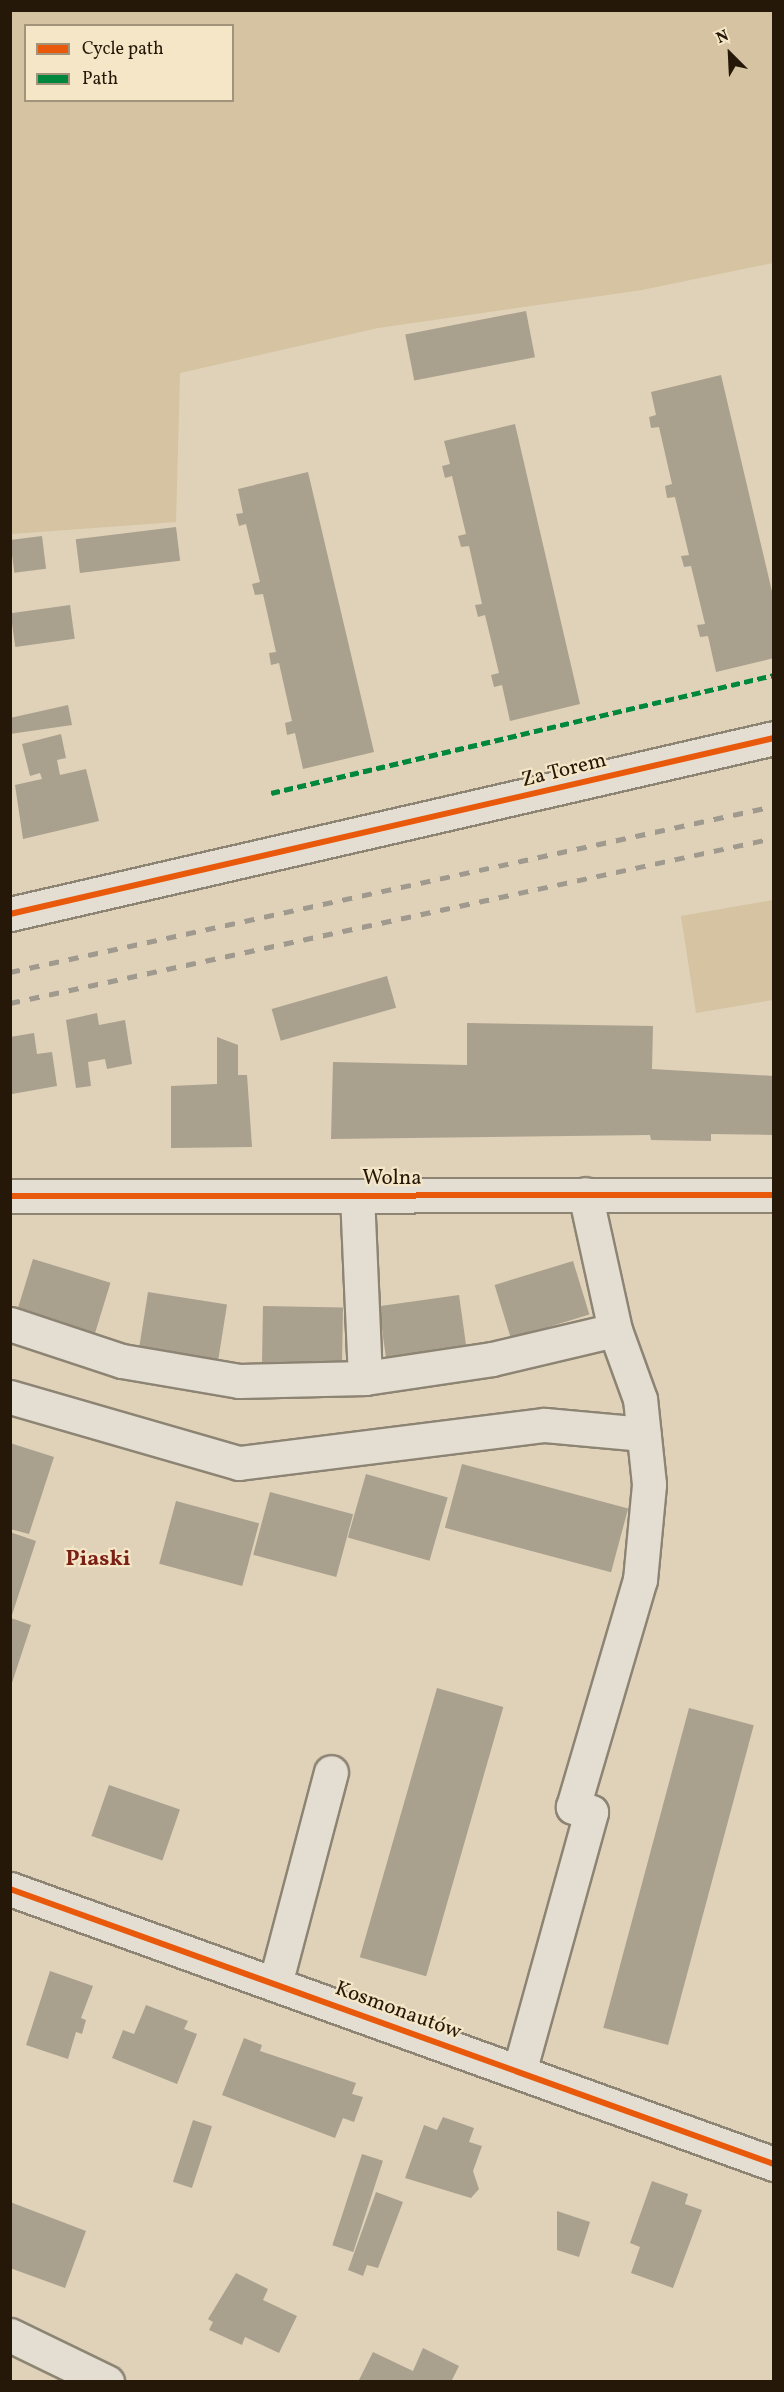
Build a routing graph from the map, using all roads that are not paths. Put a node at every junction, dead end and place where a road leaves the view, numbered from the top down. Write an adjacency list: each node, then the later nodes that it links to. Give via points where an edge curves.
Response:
1 (774, 738): 2 (street, Za Torem)
2 (10, 914)
3 (585, 1194): 4 (street, Wolna); 6 (street, Wolna); 8 (street)
4 (774, 1195)
5 (10, 1196): 6 (street, Wolna)
6 (357, 1196): 9 (street)
7 (10, 1323): 9 (street, via 122,1360 240,1381)
8 (615, 1330): 9 (street, via 492,1359); 11 (street, via 640,1399)
9 (365, 1378)
10 (10, 1397): 11 (street, via 239,1462 545,1425)
11 (644, 1434): 15 (street, via 649,1484 640,1580 573,1807 591,1812)
12 (331, 1772): 14 (street)
13 (10, 1889): 14 (street, Kosmonautów)
14 (275, 1984): 15 (street, Kosmonautów)
15 (519, 2072): 16 (street, Kosmonautów)
16 (774, 2164)
17 (10, 2335): 18 (street)
18 (107, 2382)

